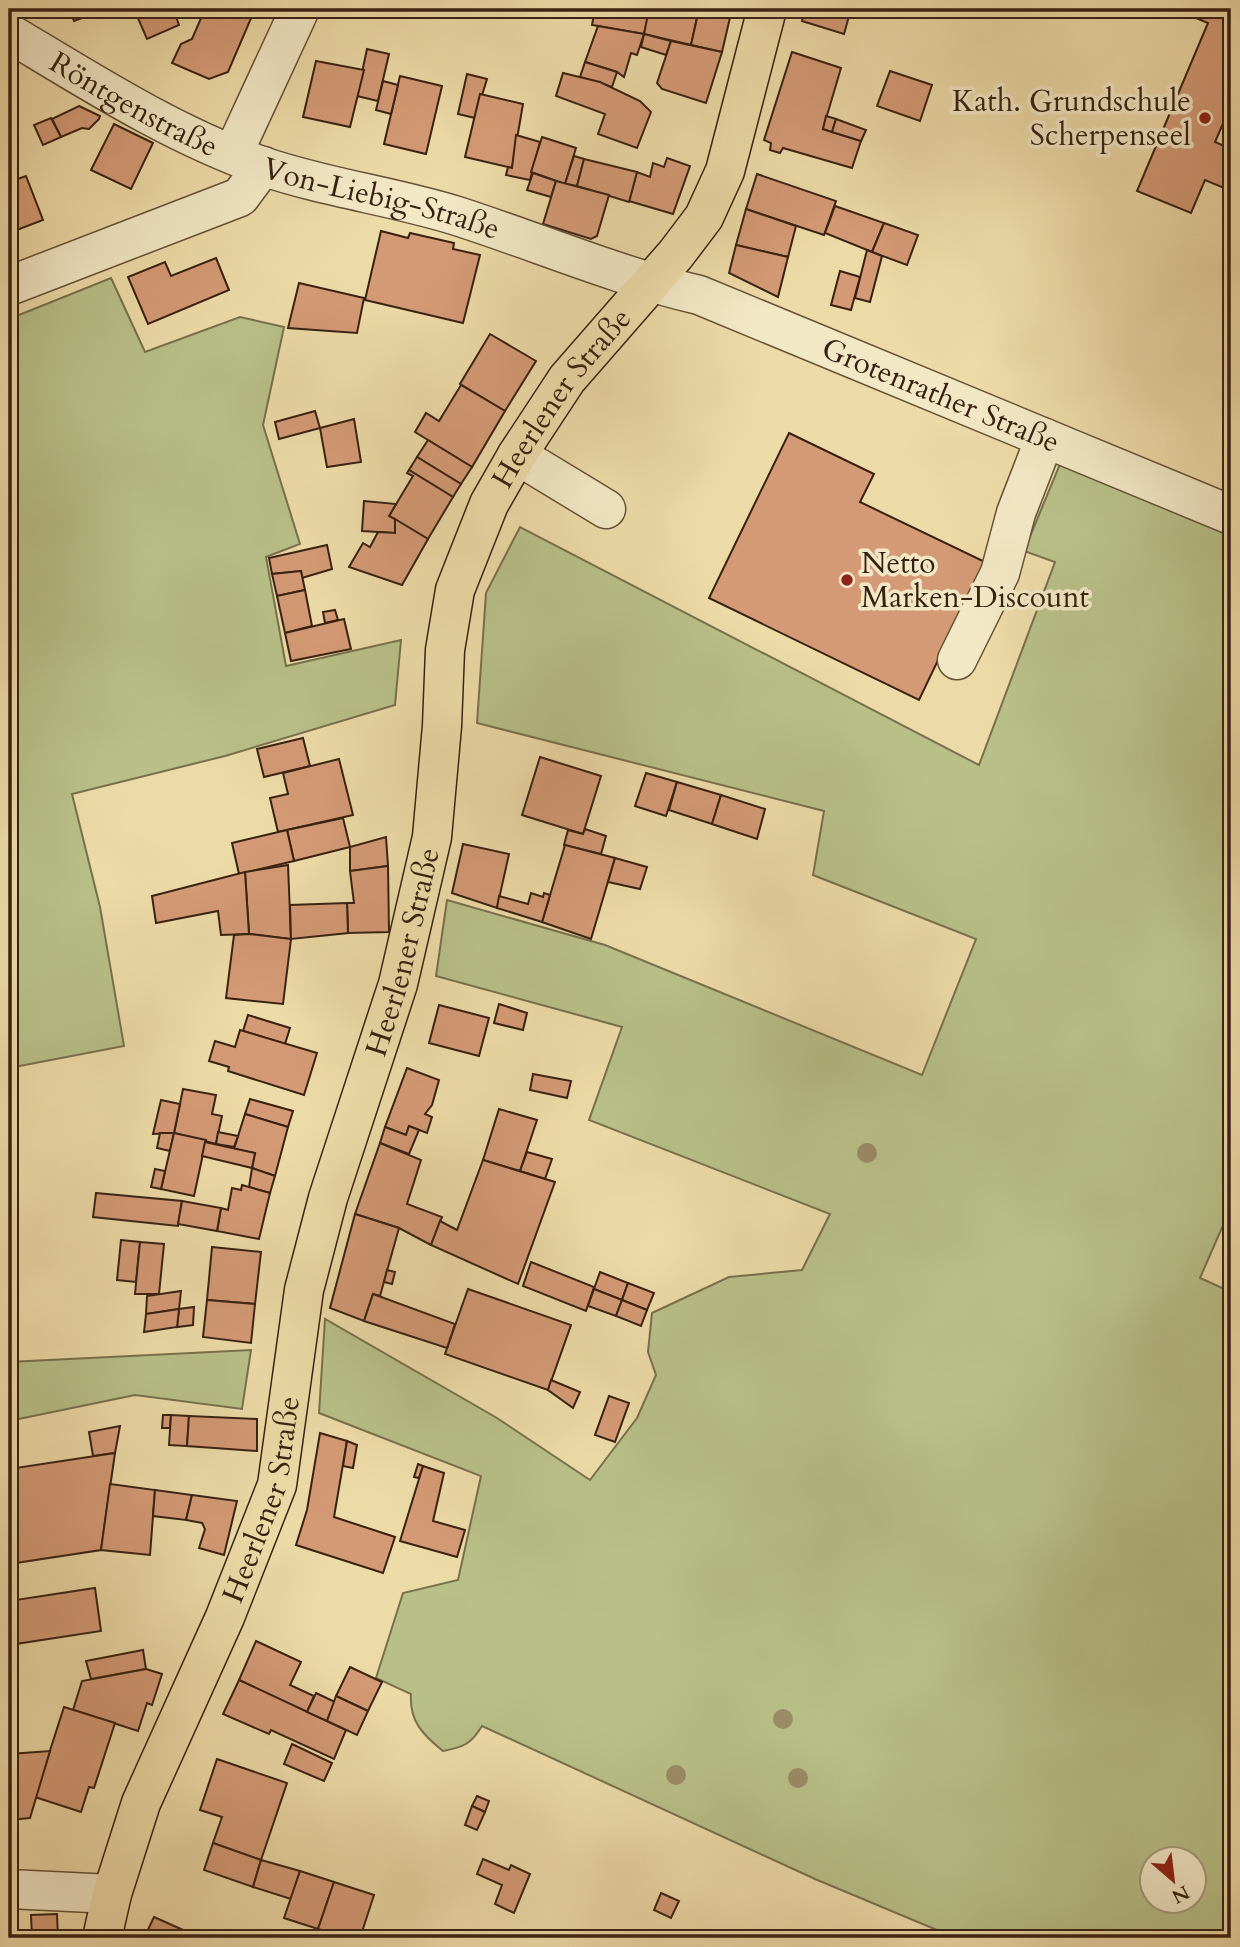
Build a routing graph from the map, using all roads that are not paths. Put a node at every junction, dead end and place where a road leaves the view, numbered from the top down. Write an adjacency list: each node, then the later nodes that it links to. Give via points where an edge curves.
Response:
1 (300, 9): 4 (street)
2 (767, 9): 5 (main road, Heerlener Straße, via 725,171 704,217)
3 (9, 33): 4 (street, Röntgenstraße, via 81,76)
4 (248, 160): 5 (street, Von-Liebig-Straße, via 362,194 430,207); 6 (street, Von-Liebig-Straße, via 240,197)
5 (650, 284): 7 (street, Grotenrather Straße, via 699,295); 8 (main road, Heerlener Straße, via 567,379)
6 (9, 286)
7 (1045, 438): 10 (street, Grotenrather Straße); 11 (street, via 1004,508 1000,573)
8 (517, 455): 9 (street); 13 (main road, Heerlener Straße, via 489,504 455,590 445,650 432,837 398,984 328,1198 304,1290 277,1485 225,1617 141,1803)
9 (606, 509)
10 (1231, 515)
11 (957, 660)
12 (9, 1889): 13 (street)
13 (112, 1895): 14 (main road, Heerlener Straße)
14 (102, 1938)

